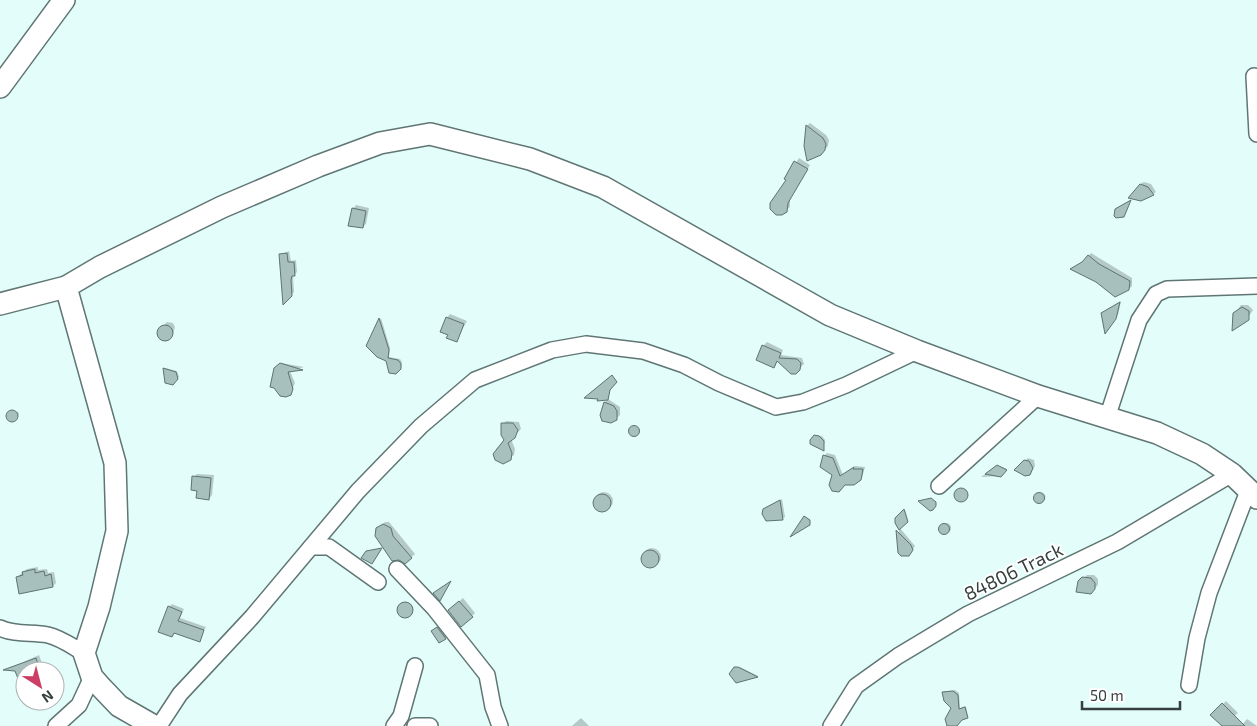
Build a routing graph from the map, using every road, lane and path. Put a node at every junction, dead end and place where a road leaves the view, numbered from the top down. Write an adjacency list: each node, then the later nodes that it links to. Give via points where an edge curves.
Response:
1 (64, 0): 3 (street)
2 (1254, 76): 4 (street)
3 (0, 87)
4 (1257, 134)
5 (1257, 286): 10 (street, via 1167,289 1156,294 1139,320)
6 (66, 287): 7 (street); 8 (street, via 222,207 309,170 380,143 430,134 530,159 603,187 830,315); 18 (street, via 115,462 117,531)
7 (0, 304)
8 (918, 351): 9 (street); 14 (street, via 846,385 791,405 776,406 684,365 643,351 586,344 552,350 475,380 449,400 358,491)
9 (1038, 396): 10 (street); 12 (street)
10 (1107, 418): 11 (street, via 1157,433 1202,454)
11 (1232, 474): 13 (street); 29 (street, 84806 Track, via 1117,542 968,614 898,656 856,686)
12 (939, 486)
13 (1252, 494): 21 (street, via 1209,592)
14 (311, 547): 16 (street, via 329,547); 24 (street, via 180,694)
15 (397, 569): 28 (street, via 439,614 487,675)
16 (378, 582)
17 (0, 628): 18 (street, via 51,636)
18 (84, 653): 20 (street)
19 (415, 666): 25 (street, via 401,716)
20 (92, 678): 22 (street, via 79,705 63,723); 23 (street, via 120,706)
21 (1189, 685)
22 (56, 726)
23 (154, 726)
24 (159, 726)
25 (394, 726)
26 (415, 726): 27 (street)
27 (430, 726)
28 (500, 726)
29 (831, 726)

